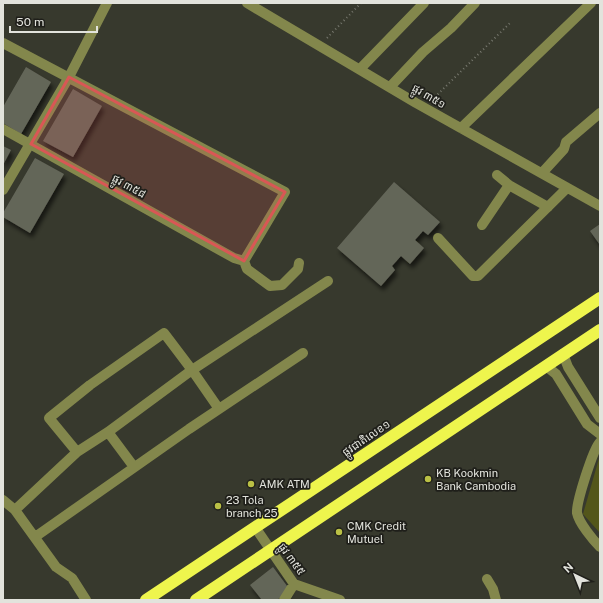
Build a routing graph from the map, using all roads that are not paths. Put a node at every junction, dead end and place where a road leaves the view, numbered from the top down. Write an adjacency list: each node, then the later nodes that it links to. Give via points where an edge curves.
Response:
1 (107, 3): 8 (street)
2 (247, 3): 7 (street, ផ្លូវ ៣៥១)
3 (424, 3): 7 (street)
4 (475, 3): 9 (street)
5 (591, 3): 11 (street)
6 (3, 43): 8 (street)
7 (360, 69): 9 (street, ផ្លូវ ៣៥១)
8 (68, 77): 13 (street); 23 (street, via 286,192)
9 (390, 87): 11 (street, ផ្លូវ ៣៥១)
10 (600, 113): 14 (street, via 566,142 564,149)
11 (461, 128): 14 (street, ផ្លូវ ៣៥១)
12 (3, 129): 13 (street, ផ្លូវ ៣៥៨)
13 (31, 144): 18 (street); 23 (street, ផ្លូវ ៣៥៨, via 234,258)
14 (542, 173): 17 (street, ផ្លូវ ៣៥១)
15 (497, 175): 16 (street)
16 (509, 185): 20 (street); 21 (street)
17 (567, 188): 19 (street, ផ្លូវ ៣៥១); 20 (street)
18 (3, 190)
19 (600, 206)
20 (548, 207): 22 (street, via 478,276 473,276)
21 (482, 225)
22 (438, 238)
23 (244, 261): 24 (street, via 247,268 270,286 282,285 298,269)
24 (299, 263)
25 (328, 281): 31 (street)
26 (600, 298): 41 (highway, ផ្លូវជាតិលេខ១)
27 (600, 330): 29 (highway)
28 (303, 353): 32 (street)
29 (563, 354): 30 (highway); 33 (street, via 568,367)
30 (546, 366): 35 (street, via 556,374 587,424); 44 (highway)
31 (192, 370): 32 (street); 34 (street); 37 (street, via 164,333 90,385 49,418)
32 (219, 409): 38 (street)
33 (600, 418)
34 (108, 432): 37 (street); 38 (street)
35 (600, 434)
36 (600, 442): 43 (street, via 595,448 577,513 586,530)
37 (77, 452): 40 (street)
38 (134, 468): 42 (street)
39 (3, 500): 40 (street)
40 (15, 510): 42 (street)
41 (255, 527): 44 (street, ផ្លូវ ៣៥៥); 48 (highway, ផ្លូវជាតិលេខ១)
42 (35, 537): 47 (street, via 56,567 72,578)
43 (600, 547)
44 (271, 550): 46 (street, ផ្លូវ ៣៥៥); 49 (highway)
45 (487, 579): 52 (street)
46 (294, 584): 50 (street); 51 (street, ផ្លូវ ៣៥៥)
47 (86, 600)
48 (146, 600)
49 (196, 600)
50 (284, 600)
51 (340, 600)
52 (496, 600)

